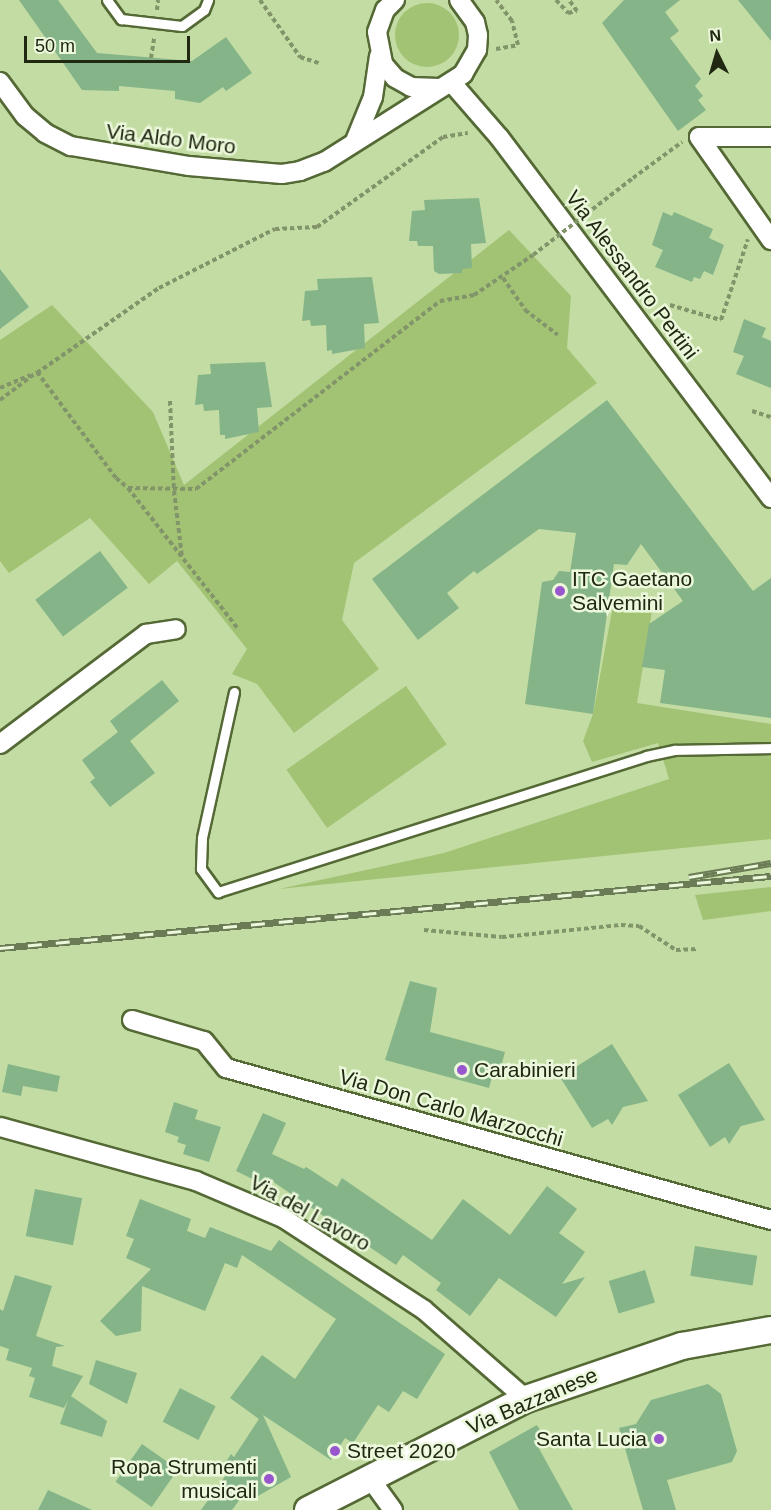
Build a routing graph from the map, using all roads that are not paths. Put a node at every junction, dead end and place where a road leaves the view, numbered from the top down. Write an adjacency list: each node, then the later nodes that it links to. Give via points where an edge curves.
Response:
1 (107, 0): 2 (lane, via 121,19 182,26 204,10)
2 (208, 0)
3 (395, 0): 5 (street, via 380,21)
4 (459, 0): 7 (street, Via Aldo Moro, via 475,21 477,50 463,74)
5 (379, 56): 7 (street, via 403,83 420,89); 9 (street, via 373,97)
6 (0, 82): 9 (street, Via Aldo Moro, via 25,116 45,133 97,152 282,174 324,162)
7 (445, 85): 9 (street, Via Aldo Moro); 11 (street, Via Alessandro Pertini, via 499,137)
8 (771, 137): 10 (street, via 699,137)
9 (355, 141)
10 (771, 240)
11 (771, 498)
12 (176, 629): 14 (street, via 146,634)
13 (234, 692): 15 (lane, via 202,838 201,869 218,892 646,756 675,750)
14 (0, 744)
15 (771, 748)
16 (132, 1020): 18 (street, Via Don Carlo Marzocchi, via 204,1041 226,1068)
17 (0, 1127): 20 (street, Via del Lavoro, via 196,1181 283,1218 423,1310)
18 (771, 1220)
19 (771, 1330): 20 (main road, Via Bazzanese, via 682,1346)
20 (526, 1399): 21 (main road, Via Bazzanese)
21 (369, 1477): 22 (main road, Via Bazzanese); 23 (street)
22 (308, 1510)
23 (393, 1510)

